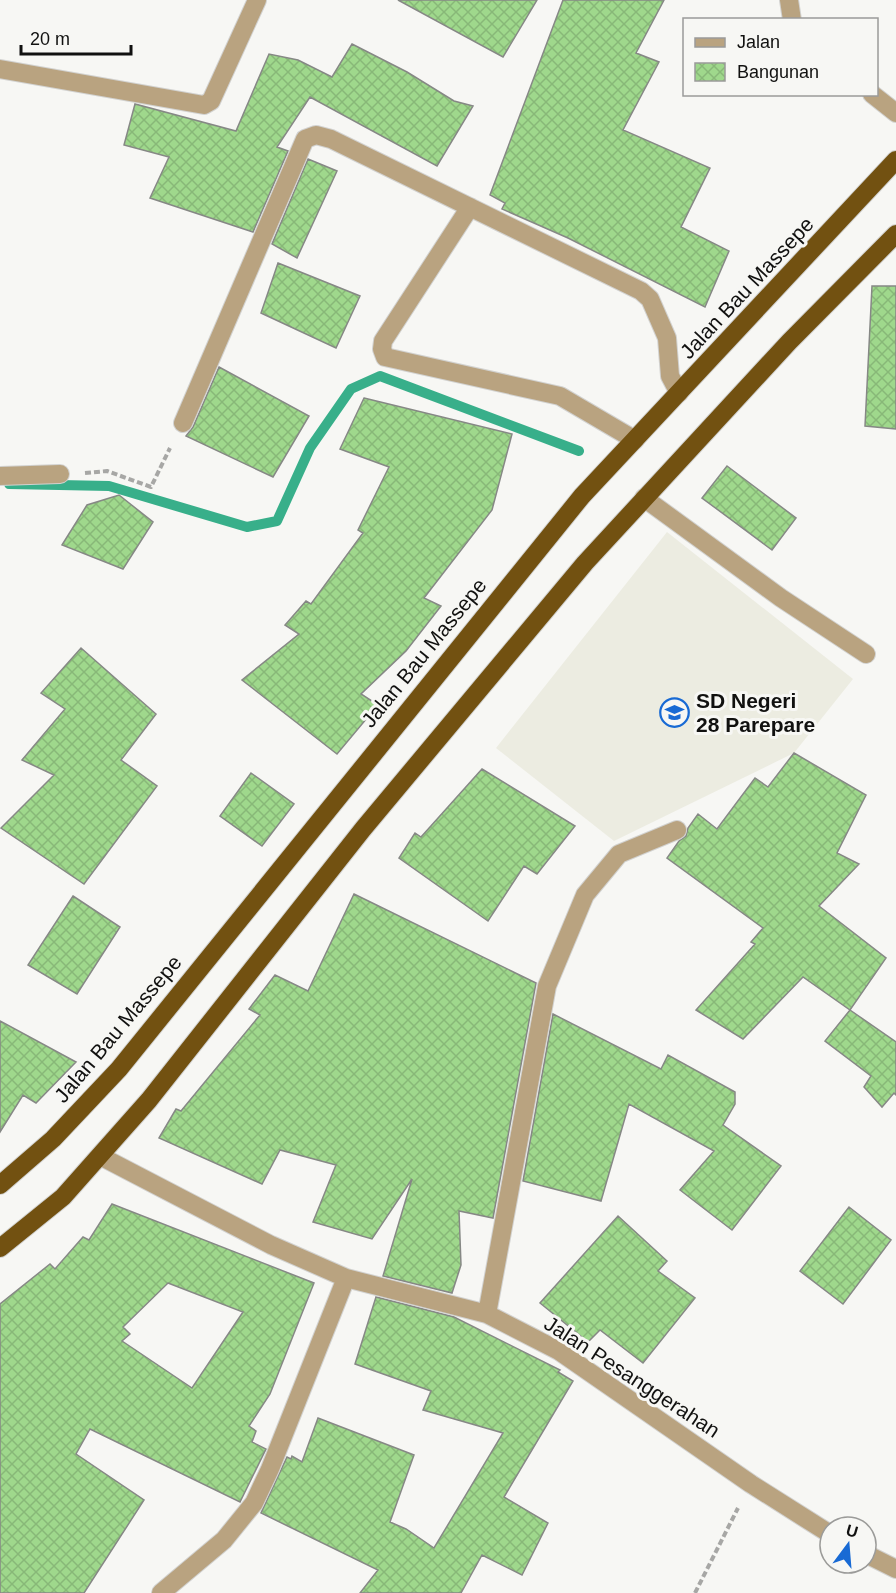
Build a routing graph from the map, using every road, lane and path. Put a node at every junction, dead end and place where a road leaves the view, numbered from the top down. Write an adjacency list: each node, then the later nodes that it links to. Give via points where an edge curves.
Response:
1 (257, 0): 4 (street, via 211,101 204,105)
2 (789, 0): 3 (street)
3 (792, 18)
4 (0, 69)
5 (875, 96): 6 (street)
6 (896, 113)
7 (896, 160): 10 (highway, Jalan Bau Massepe)
8 (470, 207): 10 (street, via 641,291 650,299 668,338 670,376); 11 (street, via 332,139 316,135 305,139); 12 (street, via 383,341 385,357 560,396)
9 (893, 240): 15 (highway, via 789,342)
10 (680, 393): 12 (highway, Jalan Bau Massepe)
11 (183, 423): 13 (path, via 151,487 107,471)
12 (635, 440): 19 (highway, Jalan Bau Massepe, via 515,577 118,1069 53,1138)
13 (60, 474): 14 (street)
14 (0, 476)
15 (644, 498): 16 (street, via 781,598); 18 (highway, via 363,829)
16 (866, 654)
17 (677, 830): 22 (street, via 619,854 585,895 547,986)
18 (100, 1156): 20 (highway, via 63,1197); 21 (street, Jalan Pesanggerahan, via 271,1245)
19 (0, 1185)
20 (0, 1248)
21 (346, 1278): 22 (street, Jalan Pesanggerahan); 27 (street, via 254,1503 224,1540)
22 (487, 1314): 23 (street, Jalan Pesanggerahan, via 559,1352)
23 (751, 1484): 24 (street, Jalan Pesanggerahan); 28 (path)
24 (818, 1526)
25 (878, 1560): 26 (street)
26 (896, 1569)
27 (160, 1593)
28 (695, 1593)

